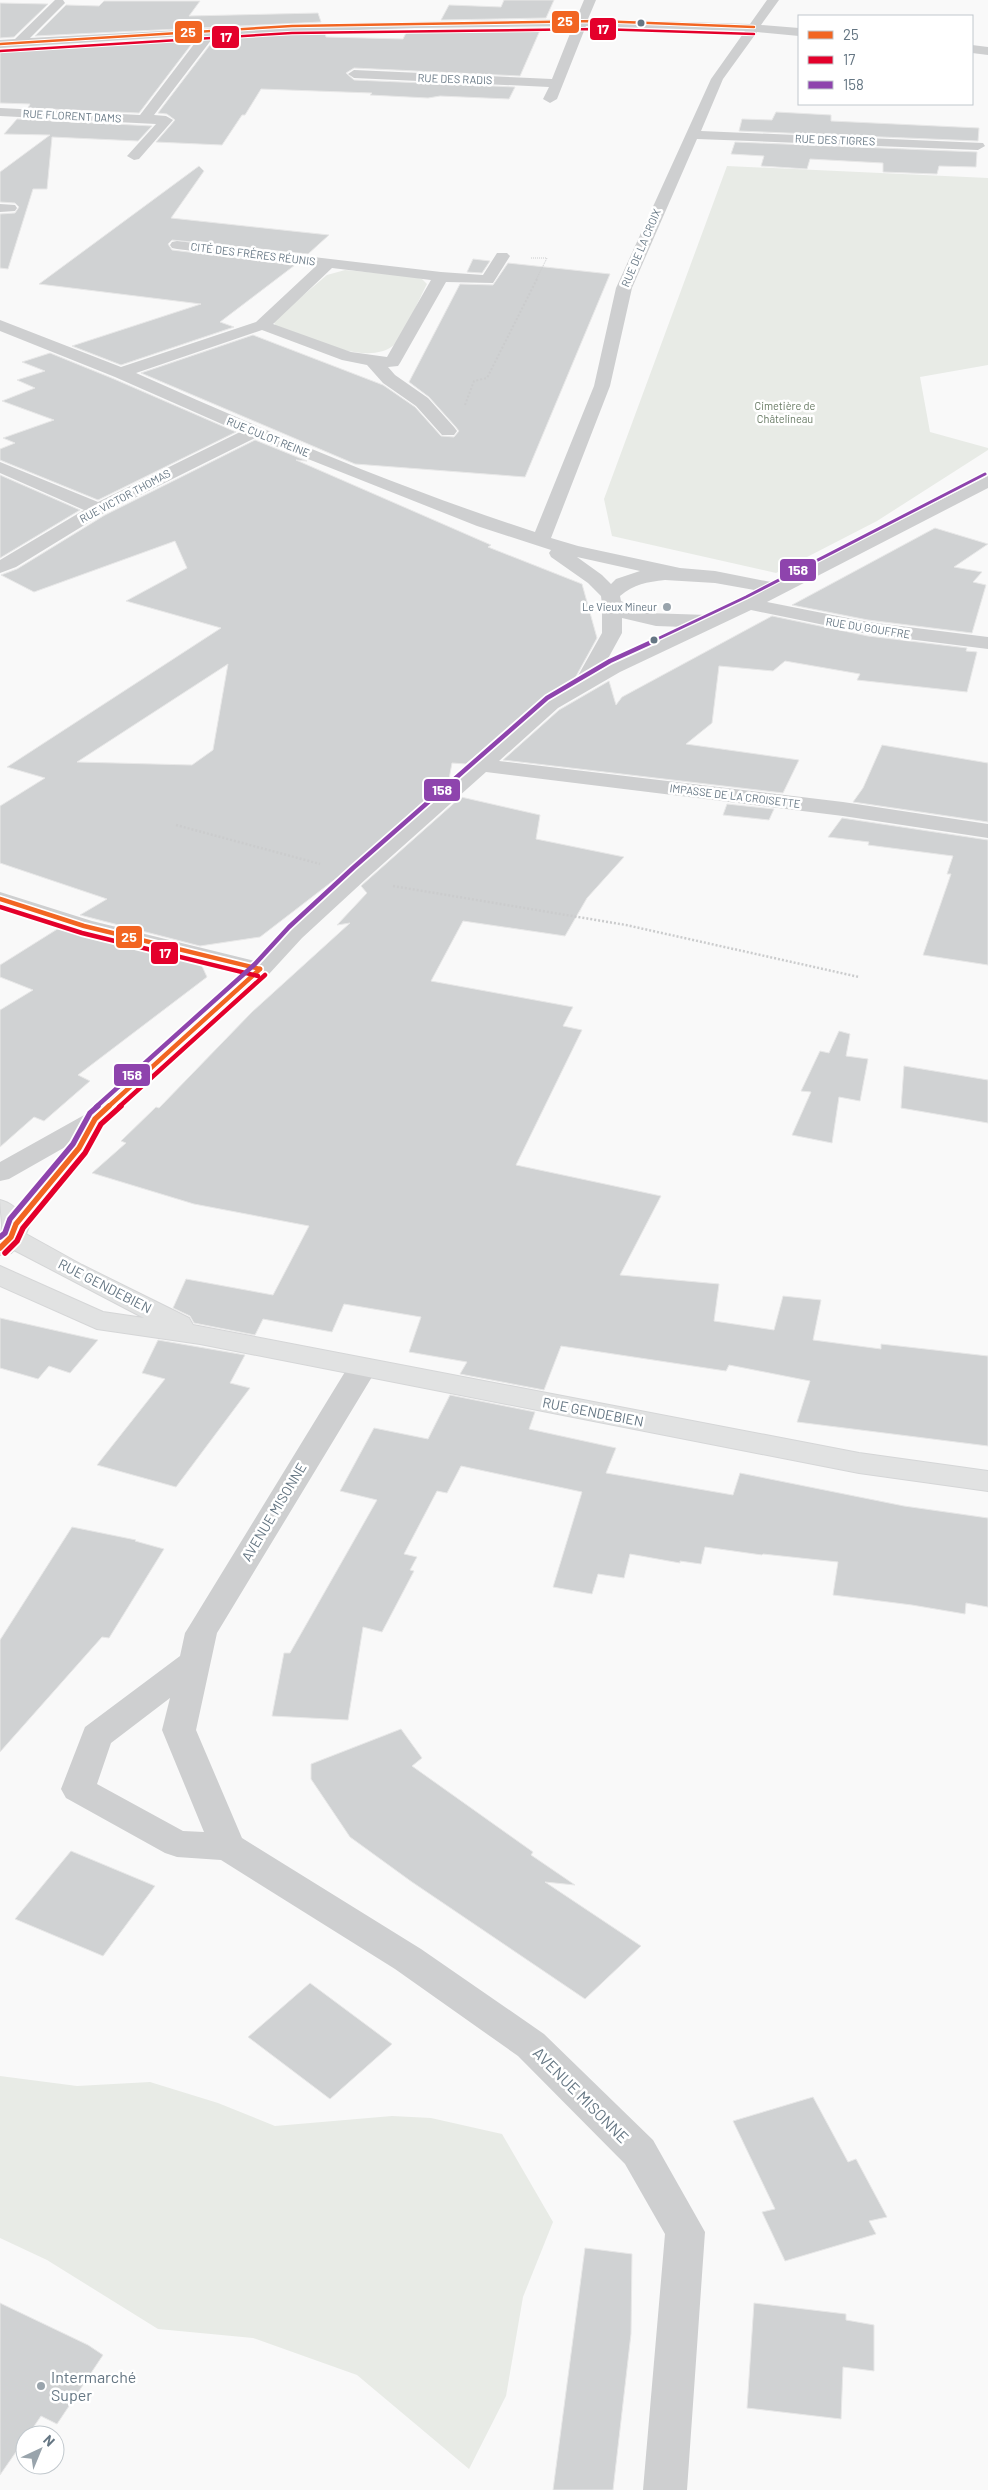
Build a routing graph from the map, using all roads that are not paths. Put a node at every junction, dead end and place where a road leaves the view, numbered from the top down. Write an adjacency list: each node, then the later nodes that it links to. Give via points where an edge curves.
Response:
1 (590, 0): 5 (street)
2 (773, 0): 7 (street, RUE DE LA CROIX)
3 (59, 2): 10 (street)
4 (414, 8): 6 (street)
5 (580, 22): 6 (street); 7 (street); 16 (street)
6 (408, 24): 8 (street)
7 (754, 27): 9 (street); 21 (street, RUE DE LA CROIX, via 717,79)
8 (211, 31): 10 (street); 20 (street)
9 (798, 32)
10 (19, 42): 11 (street)
11 (0, 44)
12 (973, 49): 13 (street)
13 (988, 51)
14 (362, 62): 15 (street)
15 (354, 74): 16 (street, RUE DES RADIS); 17 (street)
16 (557, 83): 18 (street)
17 (346, 88)
18 (550, 99)
19 (0, 112): 20 (street, RUE FLORENT DAMS)
20 (144, 119): 23 (street, RUE FLORENT DAMS, via 166,120)
21 (692, 134): 22 (street, RUE DES TIGRES); 39 (street, RUE DE LA CROIX, via 624,288 602,386)
22 (978, 146)
23 (134, 156)
24 (193, 233): 25 (street, CITÉ DES FRÈRES RÉUNIS)
25 (177, 245): 26 (street, CITÉ DES FRÈRES RÉUNIS); 28 (street, CITÉ DES FRÈRES RÉUNIS)
26 (163, 254)
27 (502, 256): 29 (street, CITÉ DES FRÈRES RÉUNIS, via 488,280)
28 (328, 264): 29 (street, CITÉ DES FRÈRES RÉUNIS); 31 (street, CITÉ DES FRÈRES RÉUNIS)
29 (441, 277): 32 (street, via 392,362)
30 (0, 324): 33 (street, RUE CULOT REINE)
31 (262, 325): 32 (street, via 348,357); 33 (street, CITÉ DES FRÈRES RÉUNIS)
32 (372, 360): 34 (street, via 389,379 422,402)
33 (121, 373): 35 (street, RUE CULOT REINE)
34 (443, 426)
35 (254, 432): 38 (street, RUE VICTOR THOMAS); 39 (street, RUE CULOT REINE)
36 (0, 467): 38 (street)
37 (988, 481): 42 (street)
38 (98, 509): 40 (street, RUE VICTOR THOMAS)
39 (540, 542): 41 (street); 43 (street, via 581,568)
40 (0, 567)
41 (679, 574): 42 (street); 43 (street, via 634,579 614,589)
42 (778, 589): 44 (street)
43 (611, 600): 45 (street, via 625,612 660,621); 47 (street, via 612,633)
44 (749, 604): 45 (street); 46 (street, RUE DU GOUFFRE, via 906,635)
45 (718, 618): 47 (street)
46 (988, 643)
47 (584, 685): 48 (street, via 551,704)
48 (481, 765): 49 (street, IMPASSE DE LA CROISETTE, via 843,809); 51 (street, via 294,933)
49 (988, 831)
50 (0, 899): 51 (street, via 84,926)
51 (260, 969): 52 (street)
52 (96, 1119): 53 (street); 54 (street, via 79,1148)
53 (0, 1173)
54 (7, 1229): 56 (main road, RUE GENDEBIEN, via 72,1271)
55 (0, 1275): 56 (main road, RUE GENDEBIEN, via 97,1320)
56 (200, 1335): 57 (main road, RUE GENDEBIEN)
57 (363, 1366): 58 (main road, RUE GENDEBIEN, via 859,1463); 59 (street, AVENUE MISONNE, via 201,1633)
58 (988, 1481)
59 (194, 1661): 60 (street, AVENUE MISONNE, via 179,1730); 60 (street, AVENUE MISONNE, via 97,1736 78,1789 177,1844)
60 (228, 1847): 61 (street, AVENUE MISONNE, via 408,1959 531,2045 639,2152 685,2232)
61 (665, 2490)

